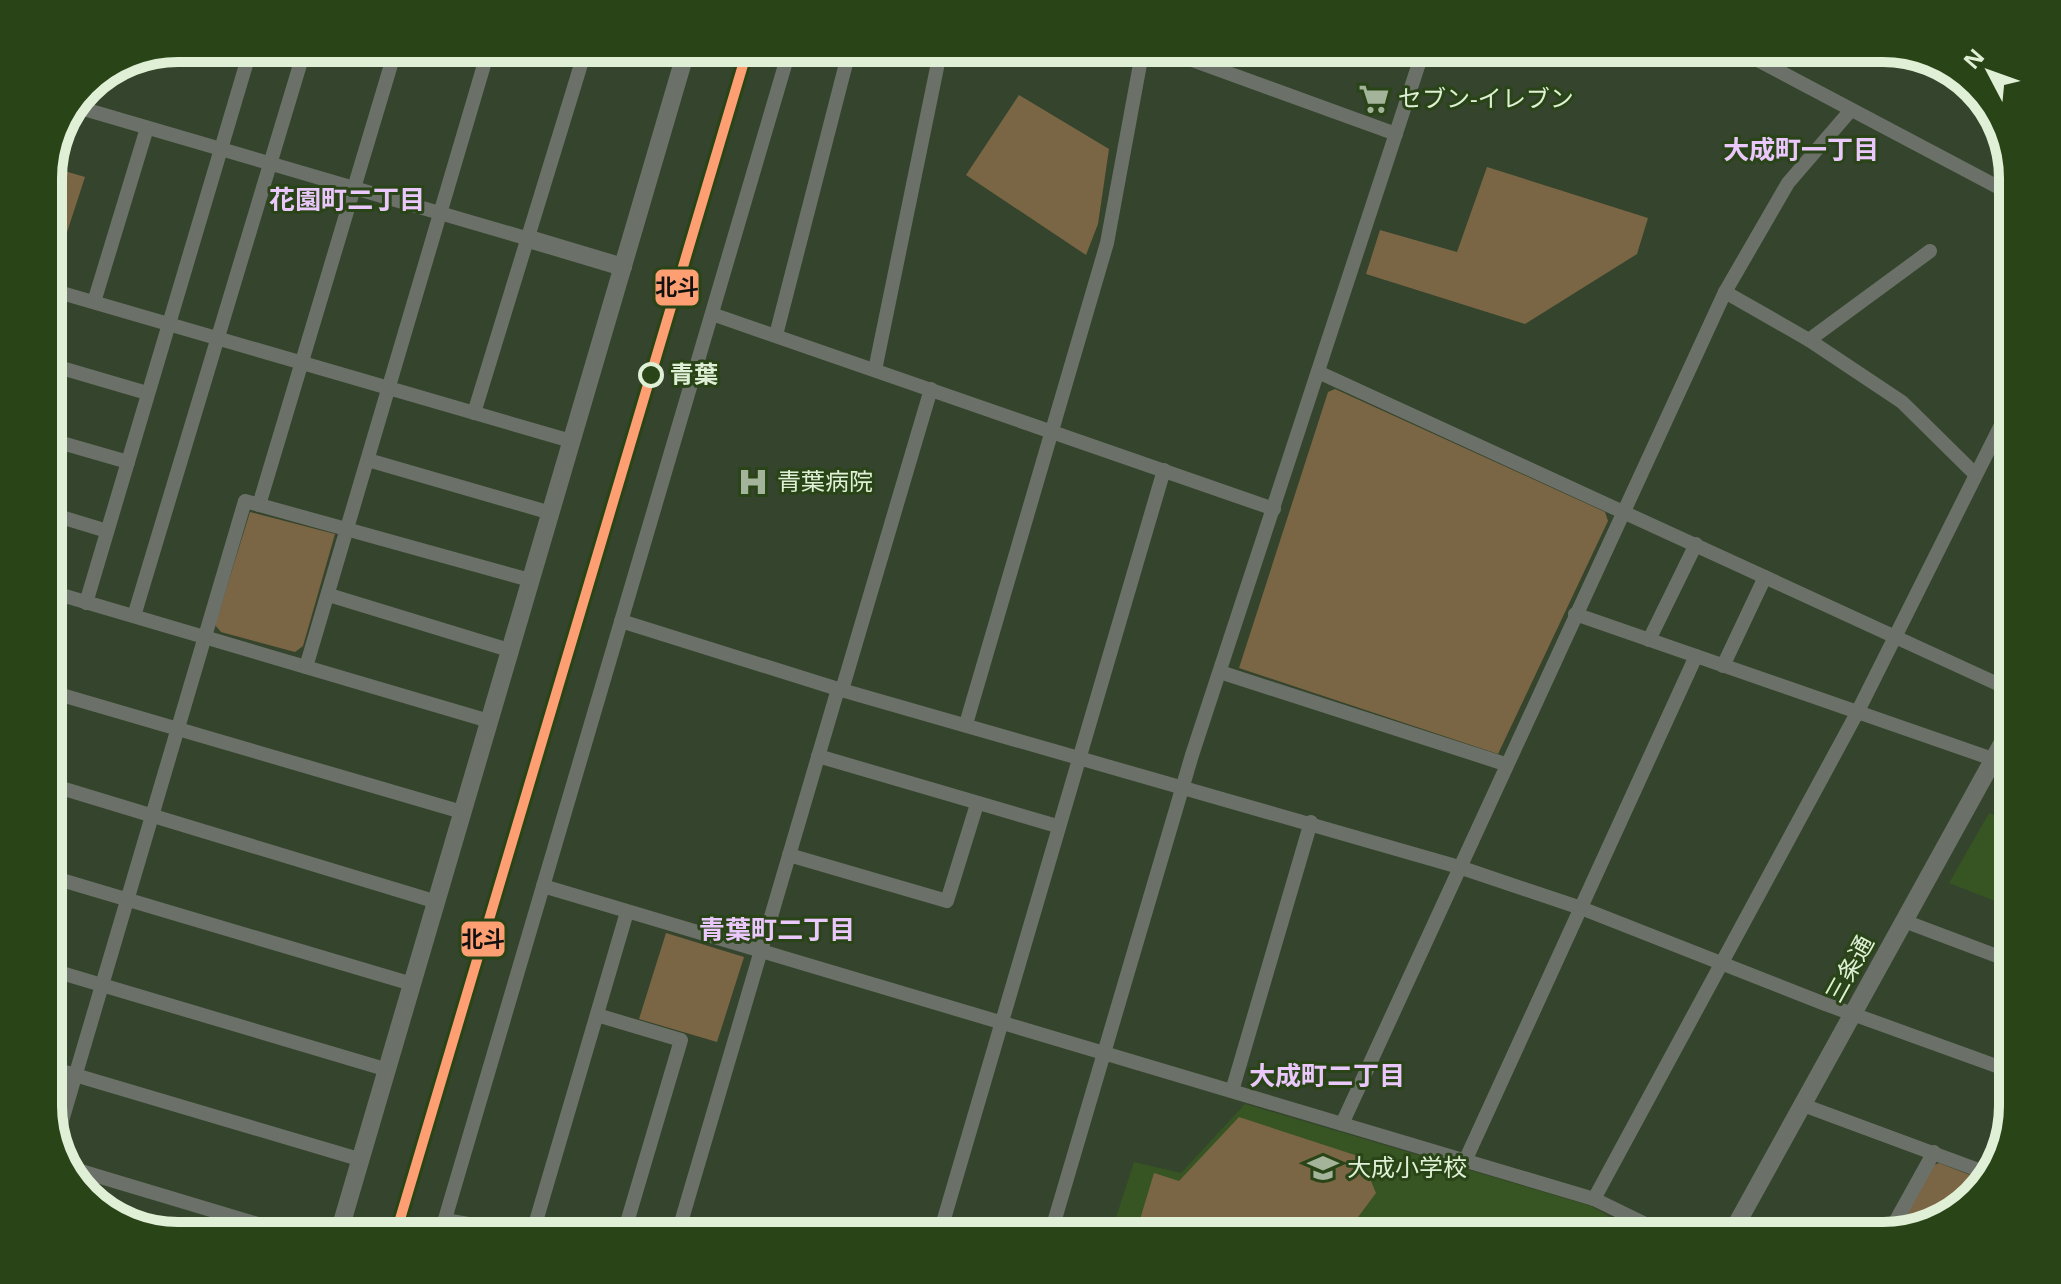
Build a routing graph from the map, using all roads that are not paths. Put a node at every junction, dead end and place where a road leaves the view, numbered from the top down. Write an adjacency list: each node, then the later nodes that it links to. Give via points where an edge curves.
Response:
1 (247, 62): 18 (street)
2 (301, 62): 19 (street)
3 (392, 62): 21 (street)
4 (485, 62): 22 (street)
5 (582, 62): 23 (street)
6 (683, 62): 25 (street)
7 (786, 62): 29 (street)
8 (846, 62): 31 (street)
9 (938, 62): 36 (street)
10 (1140, 62): 43 (street, via 1107,243)
11 (1198, 62): 17 (street)
12 (1419, 62): 17 (street)
13 (1761, 62): 15 (street)
14 (85, 110): 16 (street)
15 (1851, 110): 20 (street); 26 (street, via 1788,183)
16 (147, 128): 18 (street); 28 (street)
17 (1396, 134): 37 (street)
18 (221, 150): 19 (street); 30 (street)
19 (270, 163): 21 (street); 32 (street)
20 (1999, 188)
21 (354, 189): 22 (street); 34 (street)
22 (441, 213): 23 (street); 38 (street)
23 (529, 239): 25 (street); 41 (street)
24 (1930, 251): 33 (street)
25 (623, 267): 44 (street)
26 (1725, 292): 33 (street); 52 (street)
27 (62, 293): 28 (street)
28 (94, 302): 30 (street)
29 (712, 314): 31 (street); 65 (street)
30 (169, 324): 32 (street); 40 (street)
31 (776, 335): 36 (street)
32 (218, 339): 34 (street); 64 (street)
33 (1809, 340): 49 (street, via 1902,402)
34 (301, 363): 38 (street); 50 (street)
35 (62, 368): 40 (street)
36 (875, 370): 39 (street)
37 (1318, 372): 51 (street); 52 (street)
38 (388, 389): 41 (street); 46 (street)
39 (931, 389): 43 (street); 75 (street)
40 (147, 393): 47 (street)
41 (474, 413): 44 (street)
42 (1999, 428): 49 (street)
43 (1052, 433): 48 (street); 79 (street)
44 (571, 441): 53 (street)
45 (62, 443): 47 (street)
46 (368, 460): 53 (street); 55 (street)
47 (128, 462): 56 (street)
48 (1164, 470): 51 (street); 82 (street)
49 (1975, 474): 67 (street)
50 (259, 505): 55 (street); 66 (street, via 245,501)
51 (1274, 509): 73 (street)
52 (1622, 511): 57 (street); 63 (street)
53 (551, 513): 59 (street)
54 (62, 517): 56 (street)
55 (348, 530): 59 (street); 61 (street)
56 (107, 531): 62 (street)
57 (1696, 544): 58 (street); 68 (street)
58 (1765, 577): 67 (street); 71 (street)
59 (530, 580): 69 (street)
60 (62, 595): 62 (street)
61 (329, 595): 69 (street); 72 (street)
62 (86, 603): 64 (street)
63 (1575, 614): 68 (street); 86 (street)
64 (134, 616): 66 (street)
65 (621, 621): 75 (street); 97 (street)
66 (204, 637): 72 (street); 80 (street)
67 (1894, 637): 74 (street); 77 (street)
68 (1649, 640): 70 (street)
69 (509, 650): 78 (street)
70 (1696, 656): 71 (street); 100 (street)
71 (1723, 666): 77 (street)
72 (306, 667): 78 (street)
73 (1220, 672): 86 (street); 87 (street)
74 (1999, 685)
75 (840, 689): 79 (street); 83 (street)
76 (62, 695): 80 (street)
77 (1857, 713): 84 (street); 105 (street)
78 (489, 721): 90 (street)
79 (966, 724): 82 (street)
80 (177, 729): 90 (street); 91 (street)
81 (1999, 751): 84 (street, 三条通)
82 (1079, 755): 87 (street); 93 (street)
83 (818, 756): 89 (street); 94 (street)
84 (1994, 760): 85 (street); 102 (street, 三条通)
85 (1999, 762)
86 (1505, 764): 95 (street)
87 (1183, 785): 92 (street); 112 (street)
88 (62, 788): 91 (street)
89 (977, 804): 93 (street); 94 (street, via 947,901)
90 (462, 812): 99 (street)
91 (153, 815): 98 (street); 99 (street)
92 (1311, 822): 95 (street); 117 (street)
93 (1057, 826): 111 (street)
94 (789, 855): 103 (street)
95 (1459, 867): 100 (street); 120 (street)
96 (62, 880): 98 (street)
97 (543, 886): 101 (street); 127 (street)
98 (128, 899): 107 (street); 108 (street)
99 (437, 902): 107 (street)
100 (1581, 908): 105 (street); 123 (street)
101 (627, 912): 103 (street); 110 (street)
102 (1904, 921): 104 (street); 109 (street, 三条通)
103 (761, 950): 111 (street); 134 (street)
104 (1999, 957)
105 (1721, 963): 109 (street); 126 (street)
106 (62, 973): 108 (street)
107 (412, 984): 114 (street)
108 (103, 985): 114 (street); 116 (street)
109 (1853, 1014): 113 (street); 118 (street, 三条通)
110 (597, 1015): 132 (street); 133 (street, via 681,1040)
111 (1001, 1022): 112 (street); 135 (street)
112 (1105, 1052): 117 (street); 136 (street)
113 (1999, 1067)
114 (388, 1070): 122 (street)
115 (62, 1071): 116 (street)
116 (76, 1075): 119 (street); 122 (street)
117 (1232, 1091): 120 (street)
118 (1803, 1105): 121 (street); 138 (street, 三条通)
119 (63, 1118)
120 (1342, 1124): 123 (street)
121 (1934, 1152): 124 (street); 128 (street)
122 (362, 1160): 130 (street)
123 (1465, 1161): 126 (street)
124 (1979, 1170)
125 (83, 1172): 129 (street)
126 (1594, 1199): 137 (street)
127 (445, 1220): 131 (street)
128 (1896, 1221)
129 (251, 1222)
130 (342, 1222)
131 (457, 1222)
132 (540, 1222)
133 (627, 1222)
134 (681, 1222)
135 (943, 1222)
136 (1054, 1222)
137 (1641, 1222)
138 (1738, 1222)

